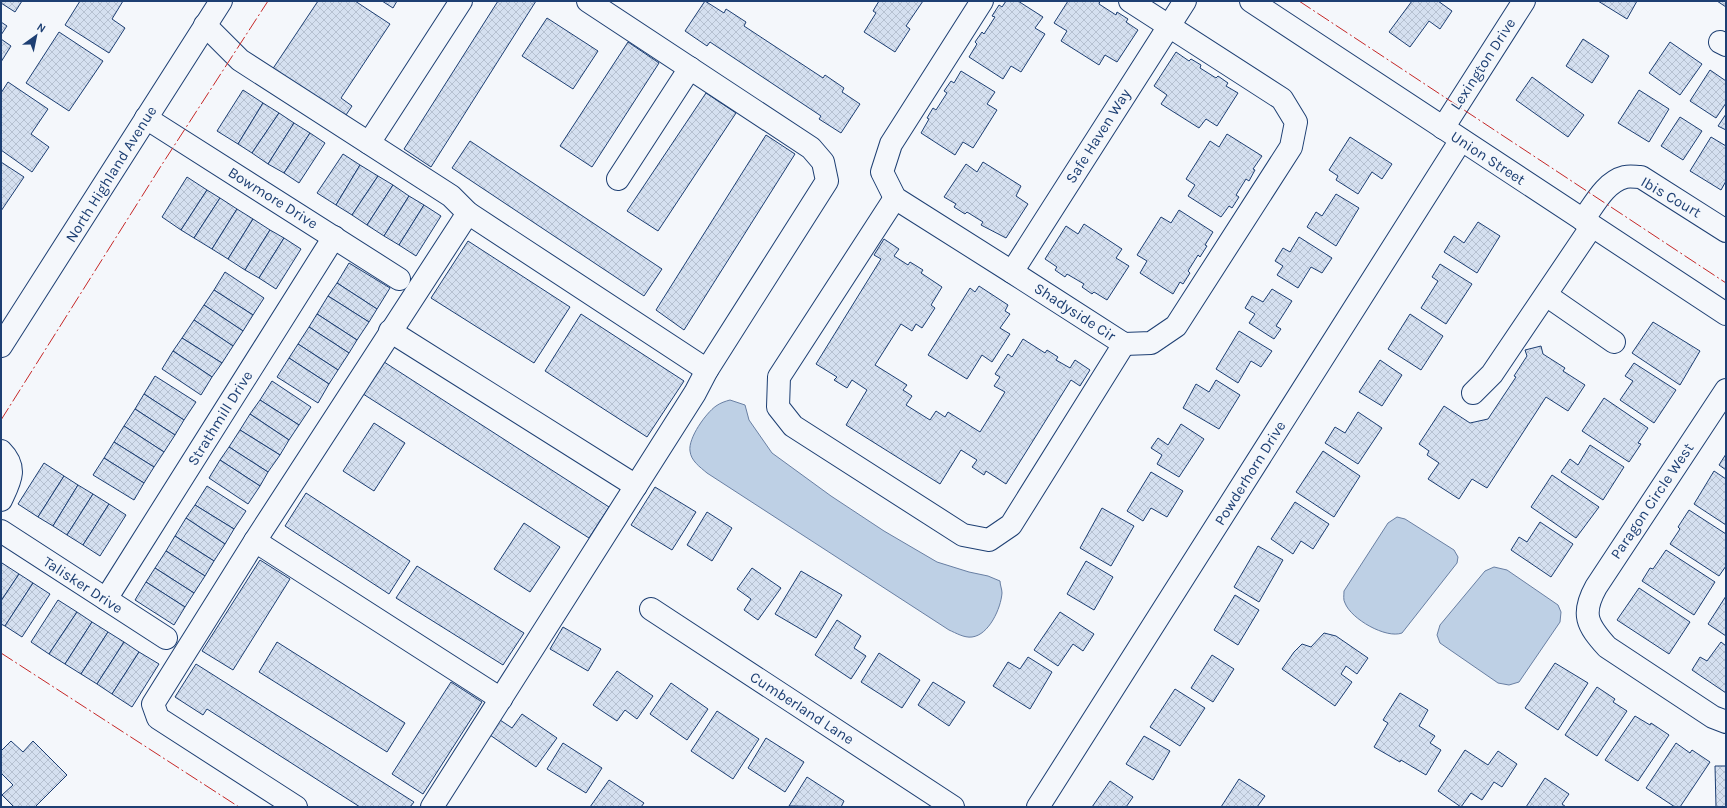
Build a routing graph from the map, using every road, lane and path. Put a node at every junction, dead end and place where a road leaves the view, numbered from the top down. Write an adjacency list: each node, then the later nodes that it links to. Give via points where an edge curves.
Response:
1 (221, 1): 9 (street, North Highland Avenue)
2 (461, 1): 15 (street)
3 (588, 1): 11 (street)
4 (982, 1): 17 (street, via 891,144 882,172)
5 (1130, 1): 10 (street, Shadyside Cir)
6 (1185, 1): 10 (street, Safe Haven Way)
7 (1251, 1): 13 (street, Union Street)
8 (1524, 1): 13 (street, Lexington Drive)
9 (205, 25): 12 (street, North Highland Avenue); 15 (street, via 240,60)
10 (1169, 25): 22 (street, Safe Haven Way); 28 (street, Shadyside Cir, via 1282,98 1296,122 1291,147 1176,326 1151,343)
11 (690, 68): 16 (street); 30 (street, via 811,148 823,162 827,181)
12 (146, 118): 21 (street, Bowmore Drive); 29 (street, North Highland Avenue)
13 (1443, 128): 14 (street, Union Street)
14 (1461, 140): 19 (street, Union Street); 46 (street, Powderhorn Drive)
15 (369, 143): 18 (street, via 451,196)
16 (618, 179)
17 (895, 198): 22 (street, Shadyside Cir); 28 (street, via 779,377 778,407 793,426 963,535 989,540 1011,525)
18 (468, 213): 26 (street); 30 (street)
19 (1588, 223): 20 (street, Ibis Court, via 1599,198 1612,182 1625,177 1641,177); 24 (street, Ibis Court); 25 (street, Union Street)
20 (1726, 231)
21 (334, 237): 23 (street, Bowmore Drive); 38 (street, Strathmill Drive)
22 (1012, 272): 28 (street, Shadyside Cir)
23 (399, 279)
24 (1546, 295): 27 (street); 32 (street, Ibis Court, via 1492,374)
25 (1726, 314)
26 (390, 331): 34 (street); 37 (street)
27 (1614, 342)
28 (1124, 344)
29 (1, 346)
30 (707, 370): 34 (street)
31 (1726, 390): 42 (street, Paragon Circle West, via 1596,586 1589,600 1587,616 1594,632 1607,647 1713,717)
32 (1473, 393)
33 (1, 451): 35 (street, via 7,457 11,475)
34 (636, 486): 41 (street)
35 (1, 500)
36 (1, 531): 38 (street, Talisker Drive)
37 (255, 541): 41 (street); 43 (street, via 153,704 158,718)
38 (106, 599): 40 (street, Talisker Drive)
39 (651, 608): 45 (street, Cumberland Lane)
40 (166, 638)
41 (501, 699): 44 (street)
42 (1726, 722)
43 (296, 807)
44 (432, 807)
45 (953, 807)
46 (1038, 807)

